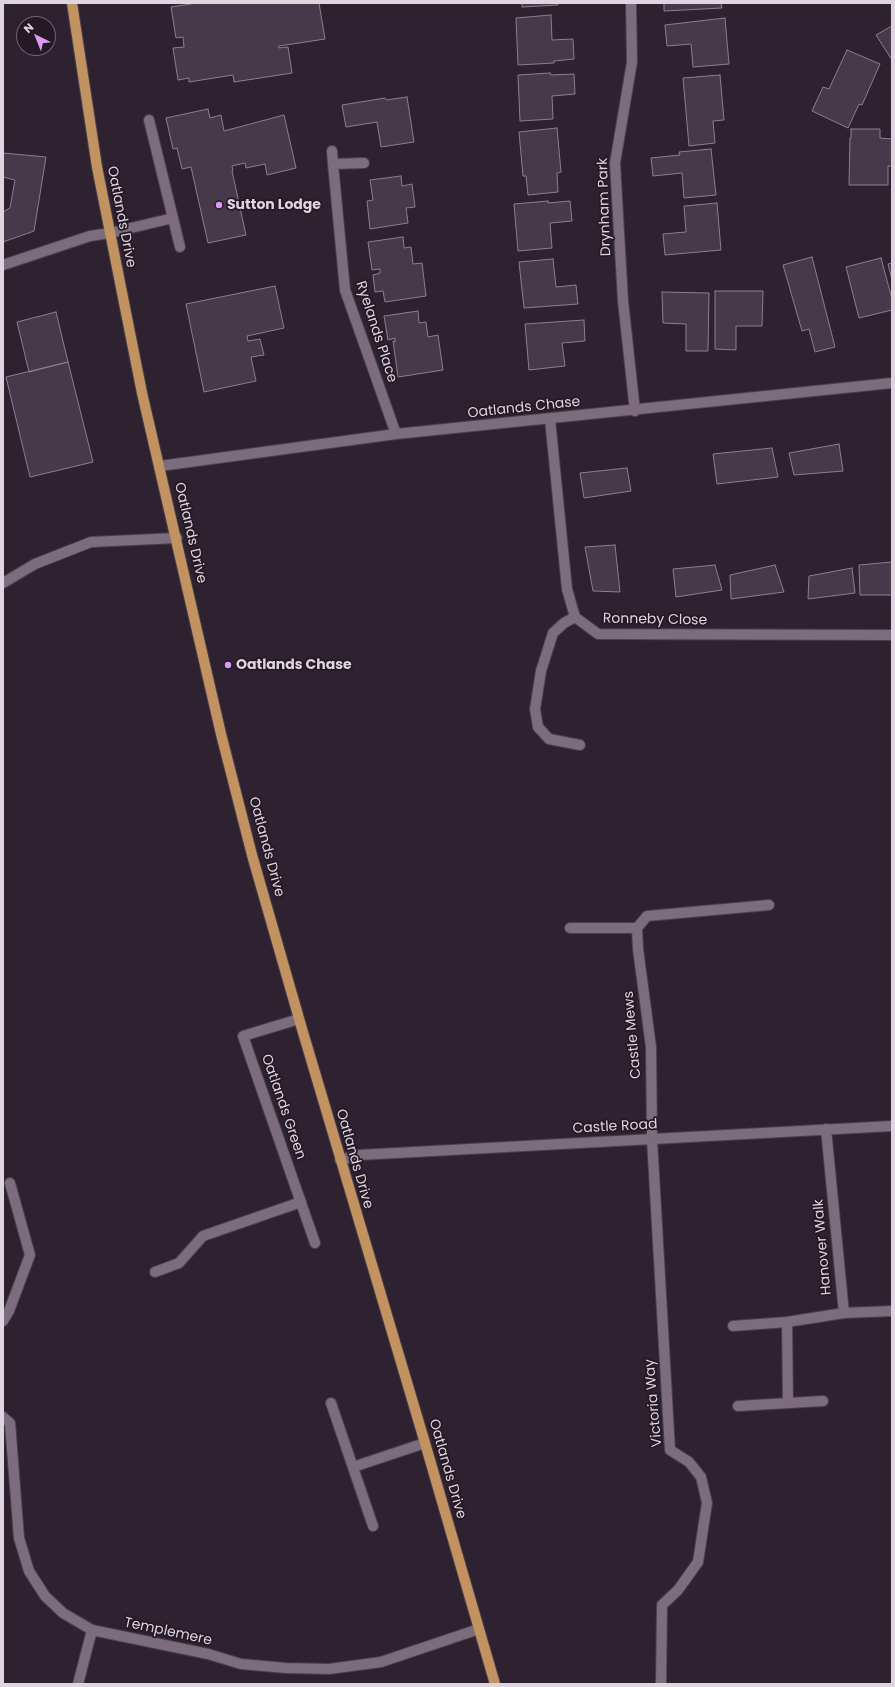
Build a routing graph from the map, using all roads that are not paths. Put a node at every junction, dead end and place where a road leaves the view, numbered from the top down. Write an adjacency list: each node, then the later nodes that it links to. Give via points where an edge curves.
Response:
1 (72, 3): 8 (main road, Oatlands Drive, via 97,167)
2 (631, 3): 12 (street, Drynham Park, via 632,62 615,163 623,301)
3 (149, 120): 7 (street)
4 (332, 151): 6 (street, Ryelands Place)
5 (364, 163): 6 (street)
6 (333, 164): 14 (street, Ryelands Place, via 345,290)
7 (173, 218): 8 (street); 9 (street)
8 (110, 233): 10 (street, via 90,236); 15 (main road, Oatlands Drive, via 142,393)
9 (180, 247)
10 (3, 265)
11 (892, 383): 12 (street, Oatlands Chase)
12 (634, 410): 13 (street, Oatlands Chase)
13 (550, 419): 14 (street, Oatlands Chase); 18 (street, via 567,589)
14 (396, 434): 15 (street, Oatlands Chase)
15 (160, 466): 16 (main road, Oatlands Drive)
16 (177, 538): 17 (street, via 91,542 35,564); 24 (main road, Oatlands Drive, via 223,742)
17 (3, 583)
18 (575, 617): 19 (street, Ronneby Close, via 598,634); 20 (street, via 552,633 541,671 535,709 538,727 549,739)
19 (892, 635)
20 (580, 745)
21 (769, 904): 23 (street, via 647,916)
22 (570, 928): 23 (street)
23 (637, 928): 27 (street, Castle Mews, via 651,1047)
24 (299, 1019): 28 (main road, Oatlands Drive); 30 (street, Oatlands Green, via 243,1036)
25 (892, 1126): 26 (street, Castle Road)
26 (826, 1130): 27 (street, Castle Road); 34 (street, Hanover Walk)
27 (652, 1139): 28 (street, Castle Road, via 359,1155); 50 (street, Victoria Way, via 670,1450 689,1462 701,1477 707,1503 698,1562 678,1590 662,1605)
28 (340, 1160): 43 (main road, Oatlands Drive)
29 (10, 1183): 35 (street, via 30,1255)
30 (300, 1202): 31 (street, Oatlands Green); 32 (street, via 204,1236 179,1263)
31 (314, 1243)
32 (155, 1272)
33 (892, 1311): 34 (street, Hanover Walk)
34 (844, 1314): 36 (street)
35 (3, 1321)
36 (787, 1322): 37 (street); 40 (street)
37 (733, 1326)
38 (823, 1401): 40 (street)
39 (331, 1403): 44 (street)
40 (788, 1403): 41 (street)
41 (738, 1406)
42 (3, 1417): 47 (street, Templemere, via 10,1424 19,1538 29,1571 45,1596 63,1613)
43 (425, 1443): 44 (street); 46 (main road, Oatlands Drive)
44 (353, 1467): 45 (street)
45 (373, 1526)
46 (479, 1629): 47 (street, Templemere, via 381,1662 329,1669 241,1664 208,1654); 49 (main road, Oatlands Drive)
47 (92, 1630): 48 (street)
48 (78, 1684)
49 (495, 1684)
50 (661, 1684)

